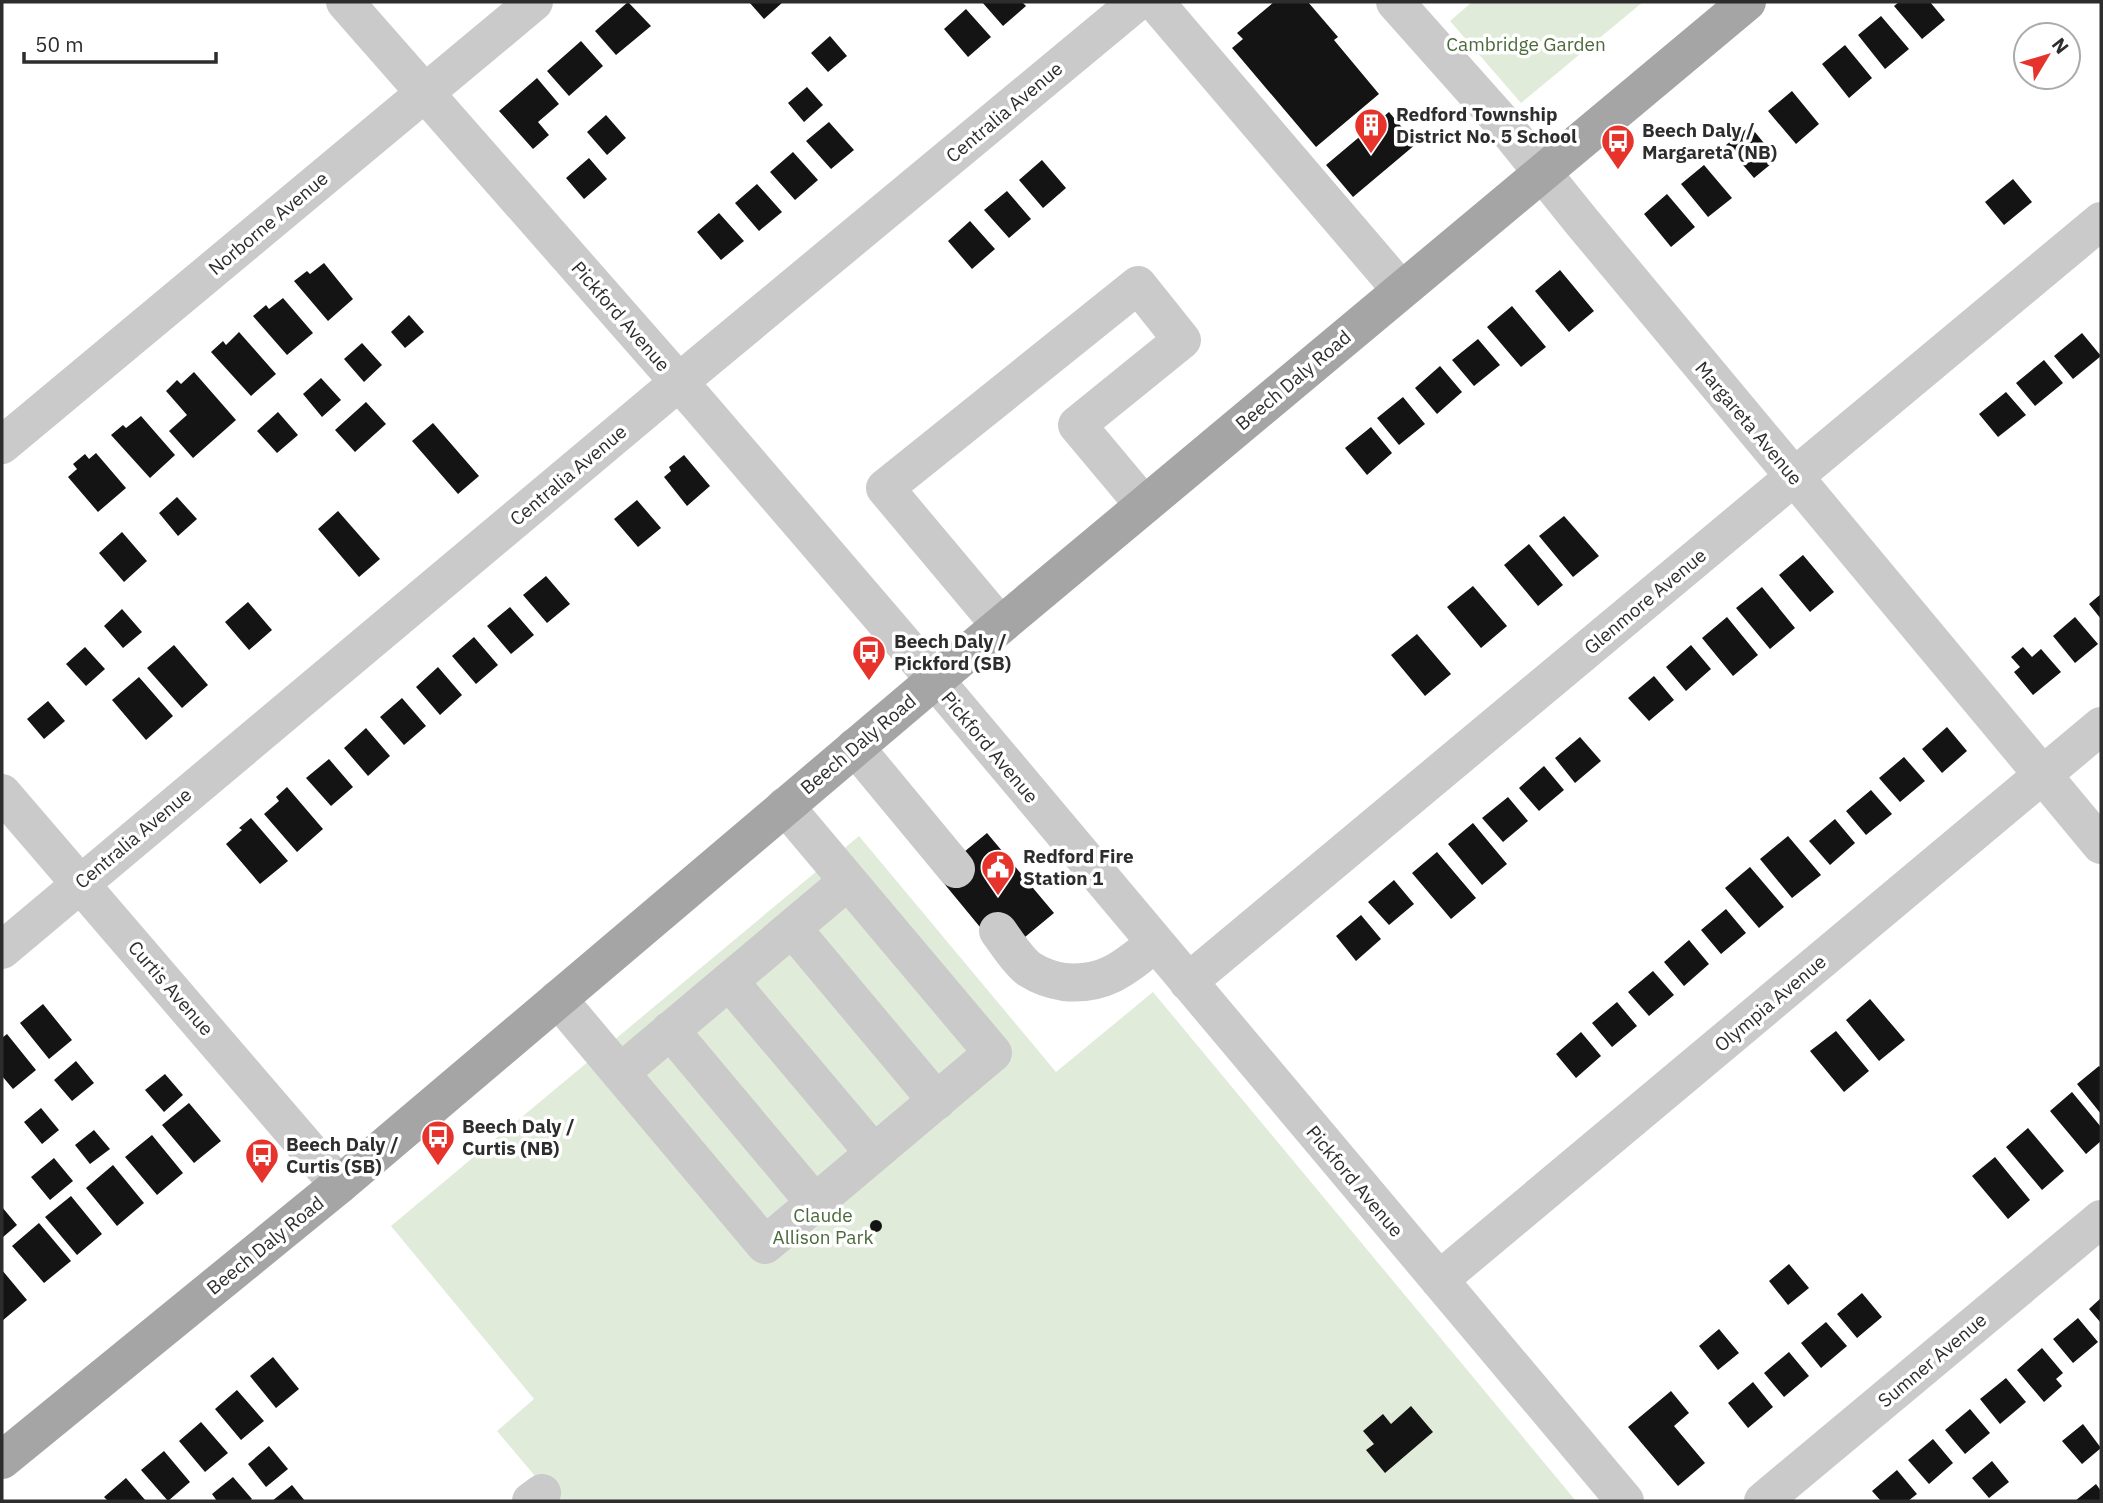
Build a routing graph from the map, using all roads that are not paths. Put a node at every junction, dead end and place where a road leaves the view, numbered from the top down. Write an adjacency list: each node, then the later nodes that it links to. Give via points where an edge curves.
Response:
1 (345, 2): 7 (street, Pickford Avenue)
2 (534, 2): 7 (street, Norborne Avenue)
3 (1137, 2): 11 (street, Centralia Avenue)
4 (1155, 2): 10 (street)
5 (1395, 2): 8 (street, Margareta Avenue)
6 (1747, 2): 8 (main road, Beech Daly Road)
7 (424, 93): 11 (street, Pickford Avenue); 12 (street, Norborne Avenue)
8 (1542, 173): 10 (main road, Beech Daly Road); 13 (street, Margareta Avenue)
9 (2101, 221): 13 (street, Glenmore Avenue)
10 (1401, 290): 14 (main road, Beech Daly Road)
11 (679, 382): 16 (street, Pickford Avenue); 25 (street, Centralia Avenue)
12 (2, 445)
13 (1794, 477): 19 (street, Margareta Avenue); 31 (street, Glenmore Avenue)
14 (1144, 505): 15 (main road, Beech Daly Road); 15 (street, via 1077,425 1182,340 1138,285 886,488)
15 (1000, 625): 16 (main road, Beech Daly Road)
16 (935, 680): 18 (main road, Beech Daly Road); 28 (street, Pickford Avenue)
17 (2101, 726): 19 (street, Olympia Avenue)
18 (855, 747): 21 (main road, Beech Daly Road); 23 (street)
19 (2042, 775): 22 (street, Margareta Avenue); 40 (street, Olympia Avenue)
20 (2, 793): 25 (street, Curtis Avenue)
21 (785, 806): 24 (street); 32 (main road, Beech Daly Road)
22 (2101, 845)
23 (956, 869)
24 (848, 881): 26 (street); 35 (street, via 993,1053)
25 (80, 883): 29 (street, Centralia Avenue); 37 (street, Curtis Avenue)
26 (792, 928): 30 (street); 35 (street)
27 (998, 931): 28 (street, via 1028,968 1051,980 1082,984 1109,977)
28 (1155, 943): 31 (street, Pickford Avenue)
29 (2, 950)
30 (729, 981): 33 (street); 36 (street)
31 (1188, 982): 40 (street, Pickford Avenue)
32 (558, 999): 34 (street); 37 (main road, Beech Daly Road)
33 (670, 1030): 34 (street); 38 (street)
34 (620, 1073): 38 (street, via 765,1245)
35 (937, 1101): 36 (street)
36 (874, 1153): 38 (street)
37 (339, 1185): 41 (main road, Beech Daly Road)
38 (815, 1203)
39 (2101, 1219): 43 (street, Sumner Avenue)
40 (1438, 1280): 42 (street, Pickford Avenue)
41 (2, 1460)
42 (1625, 1501)
43 (1763, 1501)

